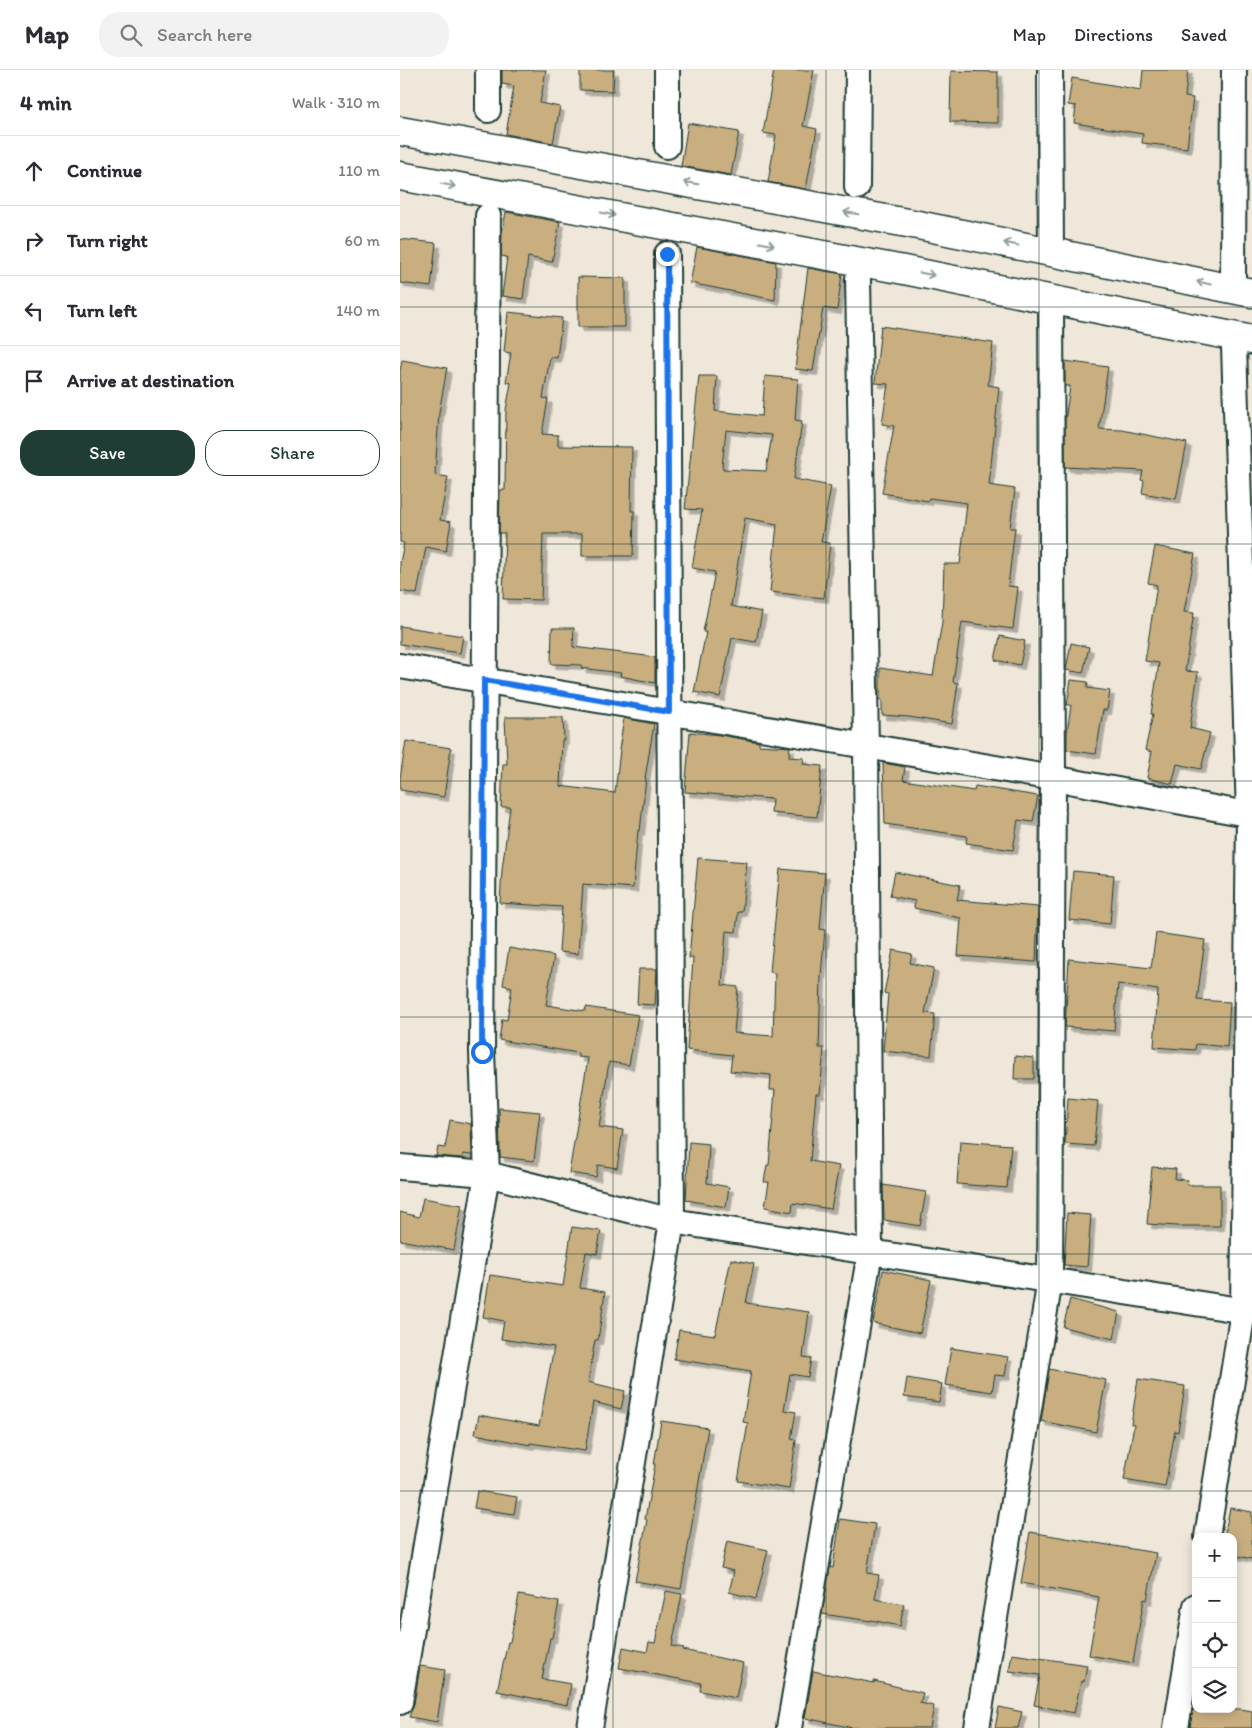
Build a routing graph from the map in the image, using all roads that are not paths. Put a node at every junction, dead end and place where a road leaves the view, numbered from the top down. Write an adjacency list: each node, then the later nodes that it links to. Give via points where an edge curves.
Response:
1 (488, 70): 6 (street)
2 (667, 70): 8 (street)
3 (858, 70): 10 (street)
4 (1050, 70): 12 (street)
5 (1234, 70): 15 (street)
6 (488, 110)
7 (401, 136): 12 (main road, one-way to 7, via 893,221)
8 (667, 146)
9 (400, 176): 16 (main road, one-way to 16)
10 (857, 187)
11 (488, 216): 19 (street)
12 (1050, 253): 15 (main road, one-way to 12)
13 (667, 254): 20 (street)
14 (858, 278): 21 (street)
15 (1243, 285)
16 (1051, 299): 17 (main road); 22 (street)
17 (1243, 343): 23 (street)
18 (400, 666): 19 (street)
19 (484, 680): 20 (street); 25 (street, via 482,1052)
20 (669, 712): 21 (street); 26 (street)
21 (866, 746): 22 (street); 27 (street)
22 (1053, 778): 23 (street); 28 (street)
23 (1251, 815): 29 (street)
24 (400, 1167): 25 (street)
25 (487, 1174): 26 (street); 32 (street)
26 (672, 1221): 27 (street); 33 (street)
27 (870, 1252): 28 (street); 34 (street)
28 (1050, 1280): 29 (street); 35 (street)
29 (1248, 1312): 30 (street)
30 (1208, 1533)
31 (1193, 1623): 36 (street)
32 (400, 1702)
33 (590, 1728)
34 (789, 1728)
35 (977, 1728)
36 (1176, 1728)

